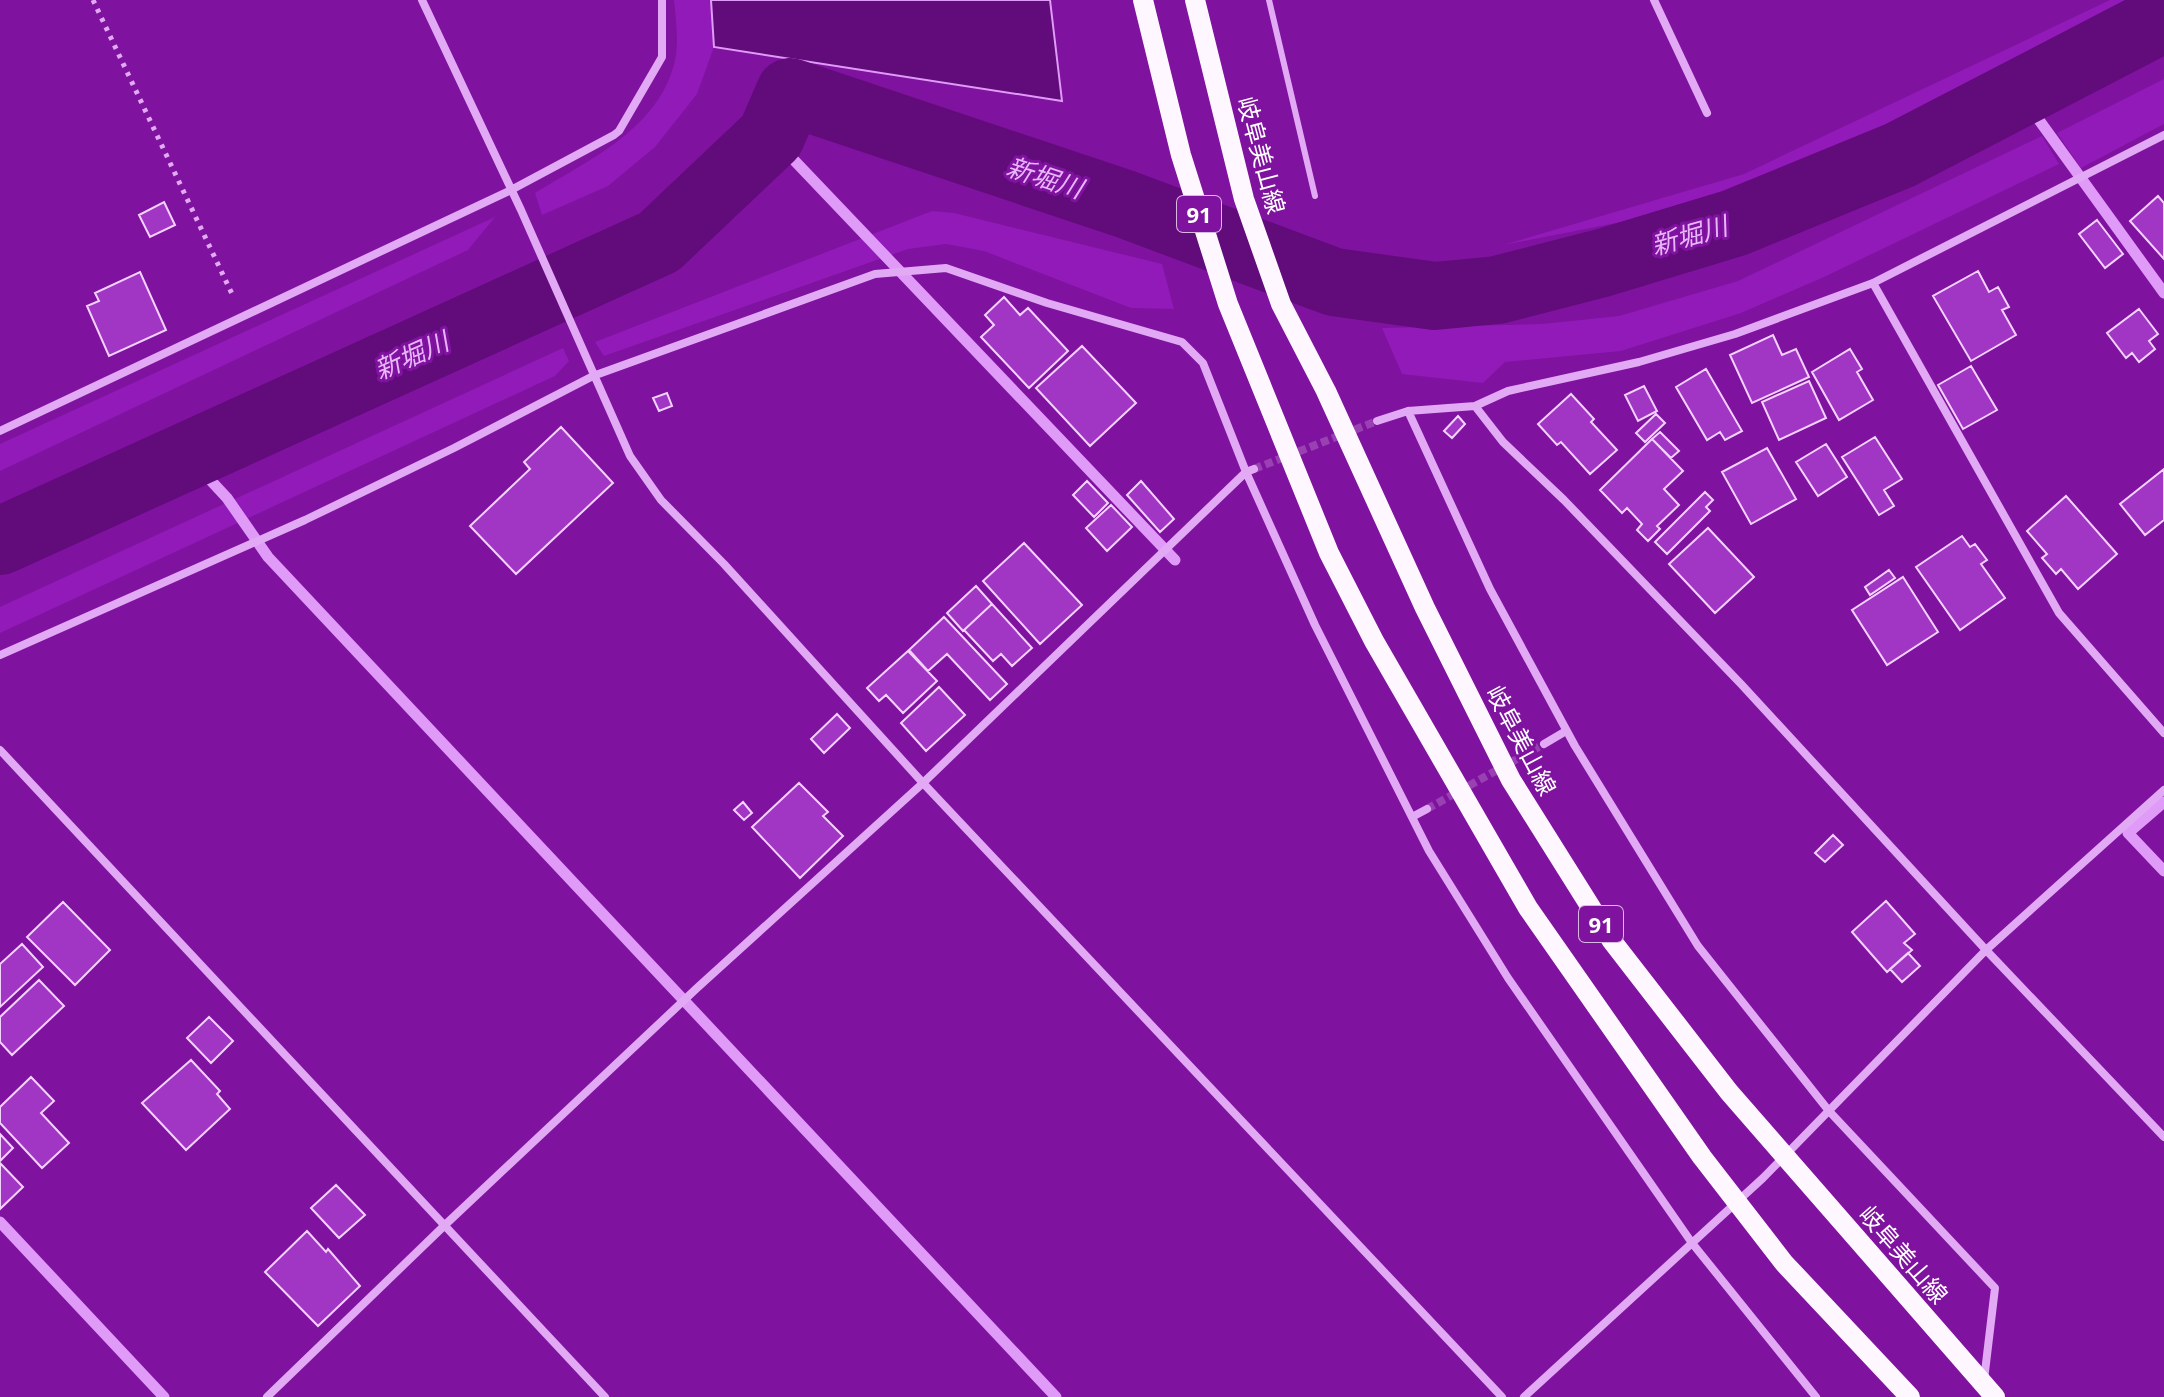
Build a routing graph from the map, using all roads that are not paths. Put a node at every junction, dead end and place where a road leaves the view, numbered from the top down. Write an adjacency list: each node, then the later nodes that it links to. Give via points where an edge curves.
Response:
1 (422, 0): 9 (street)
2 (662, 0): 9 (street, via 662,57 619,131)
3 (1143, 0): 31 (main road, 91, via 1181,155 1228,304 1329,553 1520,894)
4 (1195, 0): 30 (main road, 岐阜美山線 / 91, via 1244,199 1281,304 1511,780 1612,941)
5 (1269, 0): 10 (lane)
6 (1654, 0): 7 (street)
7 (1707, 113)
8 (2164, 135): 11 (street)
9 (511, 190): 12 (street); 16 (street)
10 (1315, 196)
11 (1873, 283): 13 (street, via 1735,334 1508,391); 20 (street, via 2059,613)
12 (593, 376): 17 (street, via 875,274 946,268 1182,342 1203,363); 18 (street, via 305,520); 23 (street, via 630,456 661,500)
13 (1475, 406): 14 (street); 27 (street, via 1503,442 1741,684)
14 (1408, 411): 15 (street); 19 (street, via 1490,589)
15 (1377, 421)
16 (0, 431)
17 (1250, 471): 23 (street); 26 (street, via 1315,625)
18 (0, 655)
19 (1566, 731): 21 (street); 28 (street, via 1698,946)
20 (2164, 733)
21 (1544, 744)
22 (0, 750): 32 (street)
23 (923, 783): 32 (street); 37 (street)
24 (2164, 790): 27 (street)
25 (1427, 809): 26 (street)
26 (1412, 817): 33 (street, via 1508,978)
27 (1986, 950): 28 (street); 29 (street)
28 (1829, 1111): 30 (street); 34 (street, via 1995,1288)
29 (2164, 1137)
30 (1785, 1156): 31 (street); 34 (main road, 岐阜美山線 / 91)
31 (1737, 1202): 33 (street); 40 (main road, 91, via 1784,1263)
32 (446, 1224): 35 (street); 36 (street)
33 (1692, 1243): 38 (street); 39 (street)
34 (1989, 1391)
35 (267, 1397)
36 (605, 1397)
37 (1502, 1397)
38 (1524, 1397)
39 (1816, 1397)
40 (1910, 1397)

